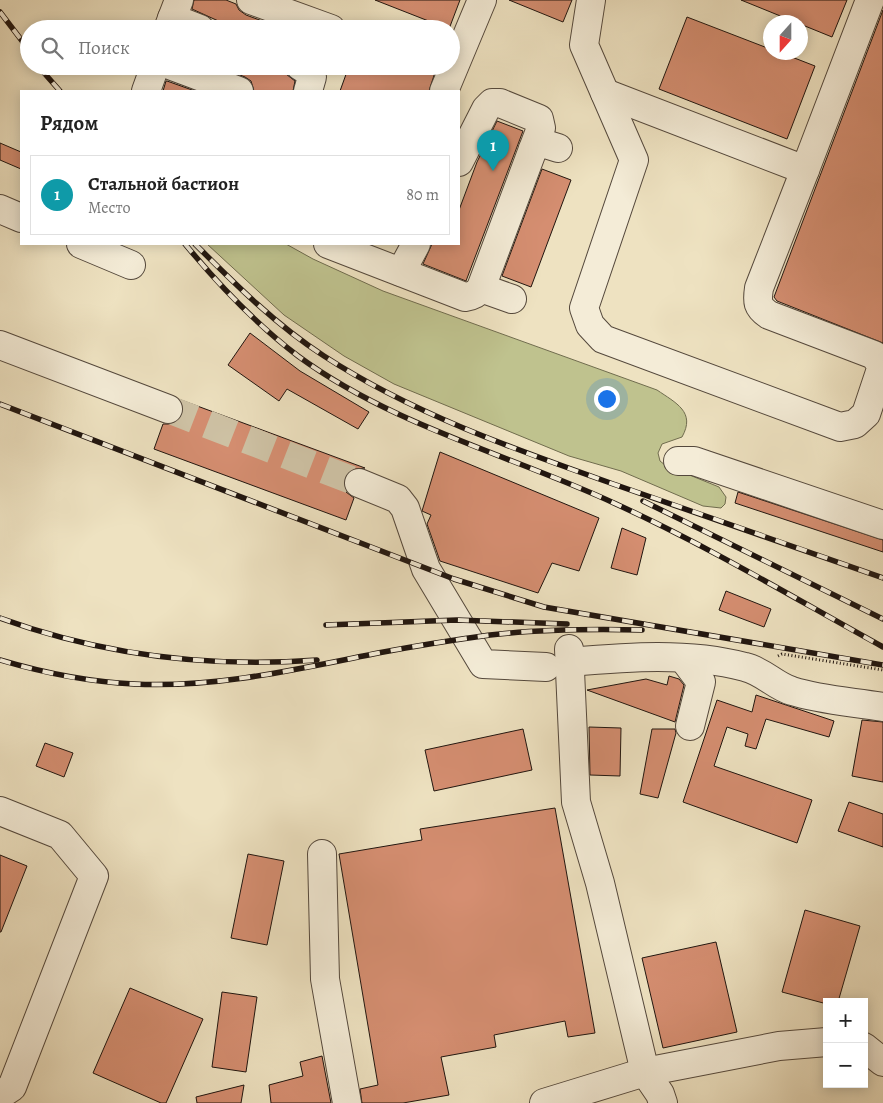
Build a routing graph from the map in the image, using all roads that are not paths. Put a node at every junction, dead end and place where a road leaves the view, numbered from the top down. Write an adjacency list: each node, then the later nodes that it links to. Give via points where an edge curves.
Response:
1 (251, 0): 5 (street)
2 (482, 0): 6 (street)
3 (590, 0): 15 (street, via 584,45)
4 (870, 0): 17 (street)
5 (306, 20)
6 (460, 53)
7 (152, 75): 11 (street)
8 (196, 75): 12 (street)
9 (311, 75): 13 (street)
10 (451, 75): 14 (street)
11 (146, 90)
12 (236, 90)
13 (308, 90)
14 (444, 90)
15 (606, 93): 17 (street); 17 (street, via 634,160 584,308 590,325 603,339 840,427 855,424 866,414 882,366 874,355 769,315 757,302 759,288)
16 (460, 160): 25 (street, via 492,103 500,103 539,119 546,149)
17 (805, 170)
18 (0, 209): 19 (street)
19 (20, 218)
20 (83, 245): 23 (street)
21 (331, 245): 24 (street)
22 (415, 245): 24 (street)
23 (130, 265)
24 (401, 272): 25 (street, via 465,297)
25 (481, 288): 26 (street)
26 (512, 299)
27 (0, 345): 28 (street)
28 (168, 409)
29 (678, 461): 31 (street, via 694,461)
30 (359, 483): 33 (street, via 398,499 405,508 426,569 483,664)
31 (883, 525)
32 (683, 658): 33 (street); 34 (street, via 744,666 793,692); 35 (street, via 700,682)
33 (562, 659): 43 (street, via 576,802 600,883)
34 (883, 707)
35 (690, 726)
36 (0, 812): 44 (street, via 60,835 94,876 12,1087)
37 (322, 854): 45 (street, via 325,979)
38 (868, 1040): 39 (street)
39 (883, 1040)
40 (823, 1042): 43 (street, via 779,1046)
41 (868, 1050): 42 (street)
42 (883, 1062)
43 (645, 1072): 46 (street); 47 (street)
44 (0, 1095)
45 (347, 1103)
46 (544, 1103)
47 (663, 1103)

